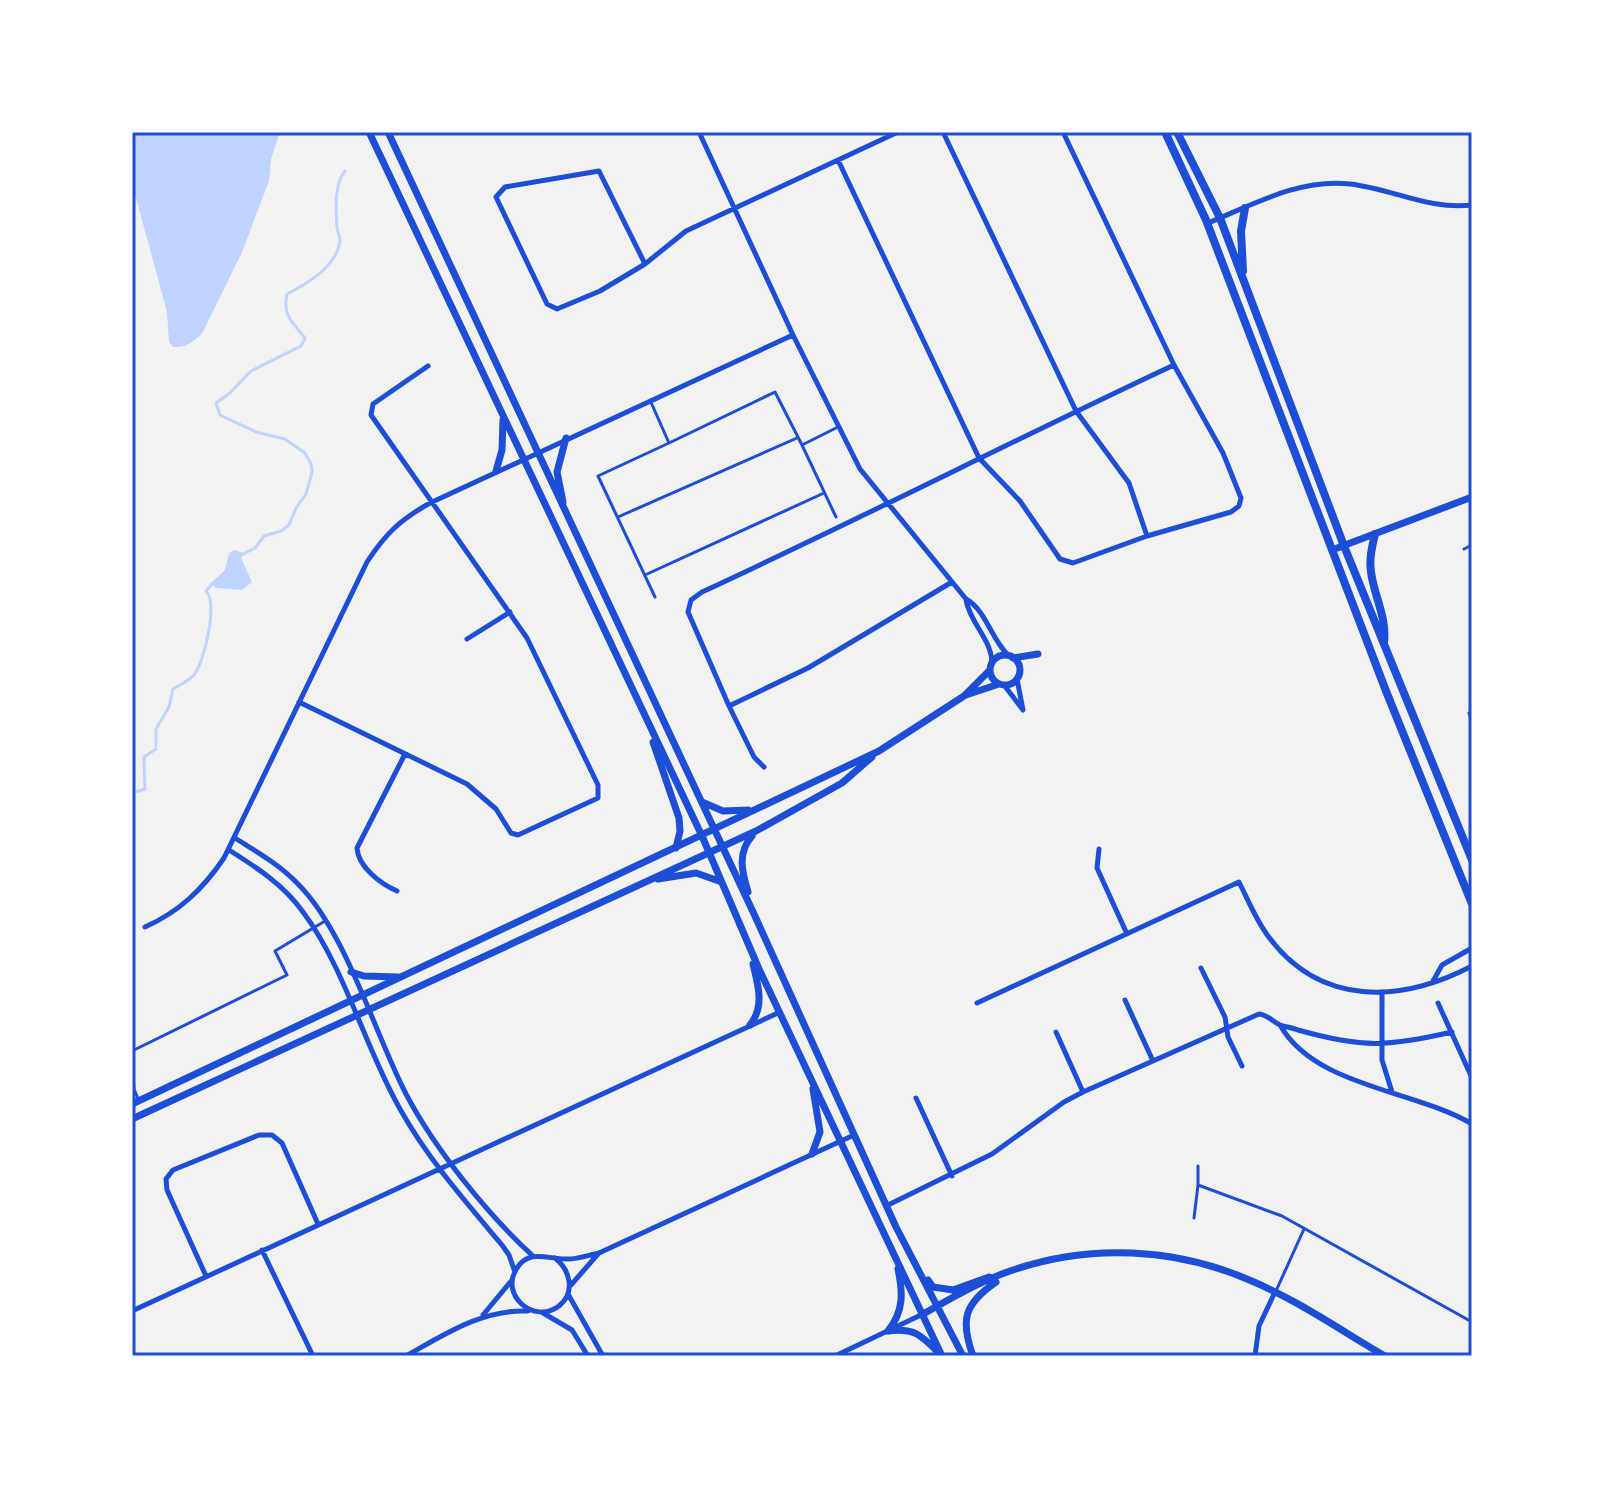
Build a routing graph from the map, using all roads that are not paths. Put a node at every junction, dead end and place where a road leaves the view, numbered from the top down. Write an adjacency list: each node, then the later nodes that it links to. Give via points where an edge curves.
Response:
1 (369, 132): 22 (street)
2 (388, 132): 28 (street)
3 (699, 132): 11 (street)
4 (898, 132): 9 (street)
5 (943, 132): 21 (street)
6 (1063, 132): 18 (street)
7 (1165, 132): 14 (main road)
8 (1177, 132): 13 (main road)
9 (838, 160): 11 (street); 30 (street)
10 (1472, 205): 12 (street, via 1428,204 1331,183 1299,188)
11 (736, 208): 15 (street, via 686,231); 17 (street)
12 (1245, 208): 13 (street); 16 (main road)
13 (1220, 218): 14 (street); 16 (main road)
14 (1208, 223): 44 (main road)
15 (645, 264): 15 (street, via 557,309 547,304 496,197 505,187 599,171)
16 (1243, 279): 42 (main road)
17 (793, 335): 20 (street); 23 (street)
18 (1174, 365): 21 (street); 40 (street, via 1223,453 1241,498 1231,512)
19 (428, 366): 34 (street, via 373,404 371,415)
20 (650, 400): 24 (street); 26 (lane)
21 (1076, 411): 30 (street); 40 (street, via 1129,483)
22 (504, 418): 29 (street); 31 (street)
23 (838, 427): 27 (lane); 35 (street)
24 (566, 438): 28 (street); 36 (street, via 557,472)
25 (798, 438): 26 (lane, via 775,392); 27 (lane); 37 (lane)
26 (669, 443): 37 (lane, via 598,476)
27 (802, 445): 32 (lane)
28 (536, 452): 29 (street); 36 (street)
29 (523, 458): 31 (street); 62 (street)
30 (979, 458): 35 (street); 40 (street, via 1020,501 1060,559 1073,563)
31 (496, 471): 34 (street)
32 (824, 493): 38 (lane); 45 (lane)
33 (1472, 497): 39 (street)
34 (430, 503): 49 (street); 58 (street, via 389,531 367,562)
35 (888, 506): 46 (street); 59 (street, via 691,600 688,612)
36 (566, 516): 66 (street)
37 (618, 517): 45 (lane)
38 (836, 517)
39 (1375, 534): 42 (street); 51 (main road, via 1371,572 1386,627)
40 (1147, 536)
41 (1472, 545): 43 (lane)
42 (1344, 546): 44 (street); 51 (main road)
43 (1464, 549)
44 (1332, 550): 81 (main road)
45 (645, 575): 47 (lane)
46 (952, 582): 48 (street); 59 (street, via 808,668)
47 (655, 597)
48 (966, 599): 52 (street); 53 (street, via 990,648)
49 (510, 612): 50 (street); 64 (street, via 598,785 598,798 518,835 476,790)
50 (467, 639)
51 (1384, 643): 77 (main road)
52 (1011, 656): 53 (street, via 999,656); 54 (street); 54 (street, via 1038,654)
53 (991, 666): 56 (street, via 992,678); 57 (street)
54 (1020, 669): 55 (street)
55 (1017, 679): 56 (street); 56 (street, via 1023,710)
56 (1001, 684): 57 (street)
57 (964, 696): 63 (street)
58 (299, 702): 64 (street); 71 (street)
59 (729, 706): 65 (street)
60 (1472, 712): 61 (lane)
61 (1472, 722)
62 (651, 732): 70 (street); 73 (street, via 679,818)
63 (879, 751): 67 (street); 69 (street, via 842,783)
64 (405, 754): 80 (street, via 357,848 358,857 383,885)
65 (764, 767)
66 (701, 801): 67 (street, via 723,811); 68 (street)
67 (754, 810): 68 (street)
68 (715, 830): 70 (street); 72 (street)
69 (756, 831): 72 (street); 82 (street, via 744,847 742,870)
70 (702, 836): 73 (street); 76 (street)
71 (235, 838): 75 (street); 83 (street, via 300,885)
72 (722, 846): 76 (street); 82 (street)
73 (676, 848): 93 (street)
74 (1099, 849): 86 (street, via 1097,868)
75 (229, 850): 84 (street, via 191,898 170,916); 85 (street, via 281,888)
76 (708, 852): 78 (street); 79 (street)
77 (1472, 860)
78 (720, 881): 79 (street, via 696,873); 88 (street)
79 (644, 882): 101 (street)
80 (397, 891)
81 (1472, 904)
82 (754, 914): 87 (street)
83 (325, 921): 85 (lane); 92 (street)
84 (145, 927)
85 (314, 929): 97 (street); 110 (lane, via 275,951 287,975)
86 (1127, 934): 95 (street, via 1239,882 1268,937 1302,970 1336,988); 99 (street)
87 (765, 939): 88 (street); 124 (street)
88 (750, 946): 102 (street); 105 (street, via 760,998)
89 (1472, 948): 94 (street, via 1442,965)
90 (1472, 966): 94 (street)
91 (1201, 968): 106 (street)
92 (351, 972): 93 (street); 96 (street)
93 (400, 977): 96 (street)
94 (1431, 984): 95 (street)
95 (1382, 992): 109 (street)
96 (361, 995): 97 (street); 101 (street)
97 (350, 1000): 103 (street); 119 (street)
98 (1125, 1000): 112 (street)
99 (977, 1003)
100 (1438, 1003): 108 (street)
101 (367, 1009): 103 (street); 127 (street, via 407,1097)
102 (780, 1012): 105 (street); 115 (street)
103 (356, 1015): 121 (street); 129 (street, via 386,1084)
104 (1279, 1024): 106 (street, via 1259,1014); 109 (street, via 1342,1042); 117 (street, via 1300,1051)
105 (750, 1025): 127 (street)
106 (1227, 1028): 112 (street); 113 (street)
107 (1056, 1032): 116 (street)
108 (1452, 1032): 109 (street); 114 (street)
109 (1383, 1044): 117 (street)
110 (132, 1051)
111 (132, 1058): 119 (lane)
112 (1153, 1061): 116 (street)
113 (1242, 1066)
114 (1472, 1078)
115 (811, 1079): 125 (street); 126 (street, via 820,1132)
116 (1083, 1092): 130 (street)
117 (1392, 1093): 122 (street)
118 (916, 1098): 130 (street)
119 (135, 1102)
120 (1472, 1118): 122 (street)
121 (132, 1119)
122 (1465, 1120): 123 (street)
123 (1472, 1124)
124 (854, 1135): 125 (street); 132 (street)
125 (841, 1141): 126 (street); 140 (street)
126 (812, 1154): 137 (street)
127 (450, 1163): 129 (street); 138 (street)
128 (1198, 1166): 131 (lane)
129 (438, 1169): 134 (street); 143 (street, via 502,1245)
130 (952, 1176): 132 (street)
131 (1198, 1185): 133 (lane); 135 (lane)
132 (886, 1206): 141 (street)
133 (1194, 1218)
134 (318, 1224): 136 (street); 144 (street, via 282,1143 272,1135 259,1135 173,1170 166,1179 167,1190)
135 (1304, 1229): 147 (lane); 155 (lane)
136 (262, 1250): 144 (street); 157 (street)
137 (599, 1253): 139 (street); 146 (street)
138 (533, 1256): 139 (street); 143 (street)
139 (555, 1258): 146 (street, via 566,1270)
140 (897, 1259): 153 (street); 156 (street, via 901,1308)
141 (919, 1269): 142 (street, via 933,1287 953,1290); 149 (street)
142 (1014, 1269): 147 (street, via 1059,1258 1147,1253 1216,1267); 149 (street); 164 (street, via 966,1311)
143 (515, 1272): 145 (street)
144 (206, 1276): 150 (street)
145 (512, 1279): 151 (street, via 519,1303); 154 (street)
146 (570, 1286): 148 (street)
147 (1275, 1292): 165 (street, via 1259,1326); 166 (street)
148 (568, 1294): 152 (street, via 558,1307); 160 (street)
149 (938, 1306): 153 (street); 163 (street)
150 (132, 1311)
151 (533, 1312): 152 (street); 154 (street)
152 (542, 1312): 159 (street, via 572,1330)
153 (923, 1314): 156 (street); 162 (street)
154 (483, 1315): 158 (street)
155 (1472, 1322)
156 (888, 1331): 161 (street); 162 (street, via 915,1332)
157 (313, 1356)
158 (406, 1356)
159 (588, 1356)
160 (603, 1356)
161 (835, 1356)
162 (942, 1356)
163 (963, 1356)
164 (973, 1356)
165 (1255, 1356)
166 (1385, 1356)

